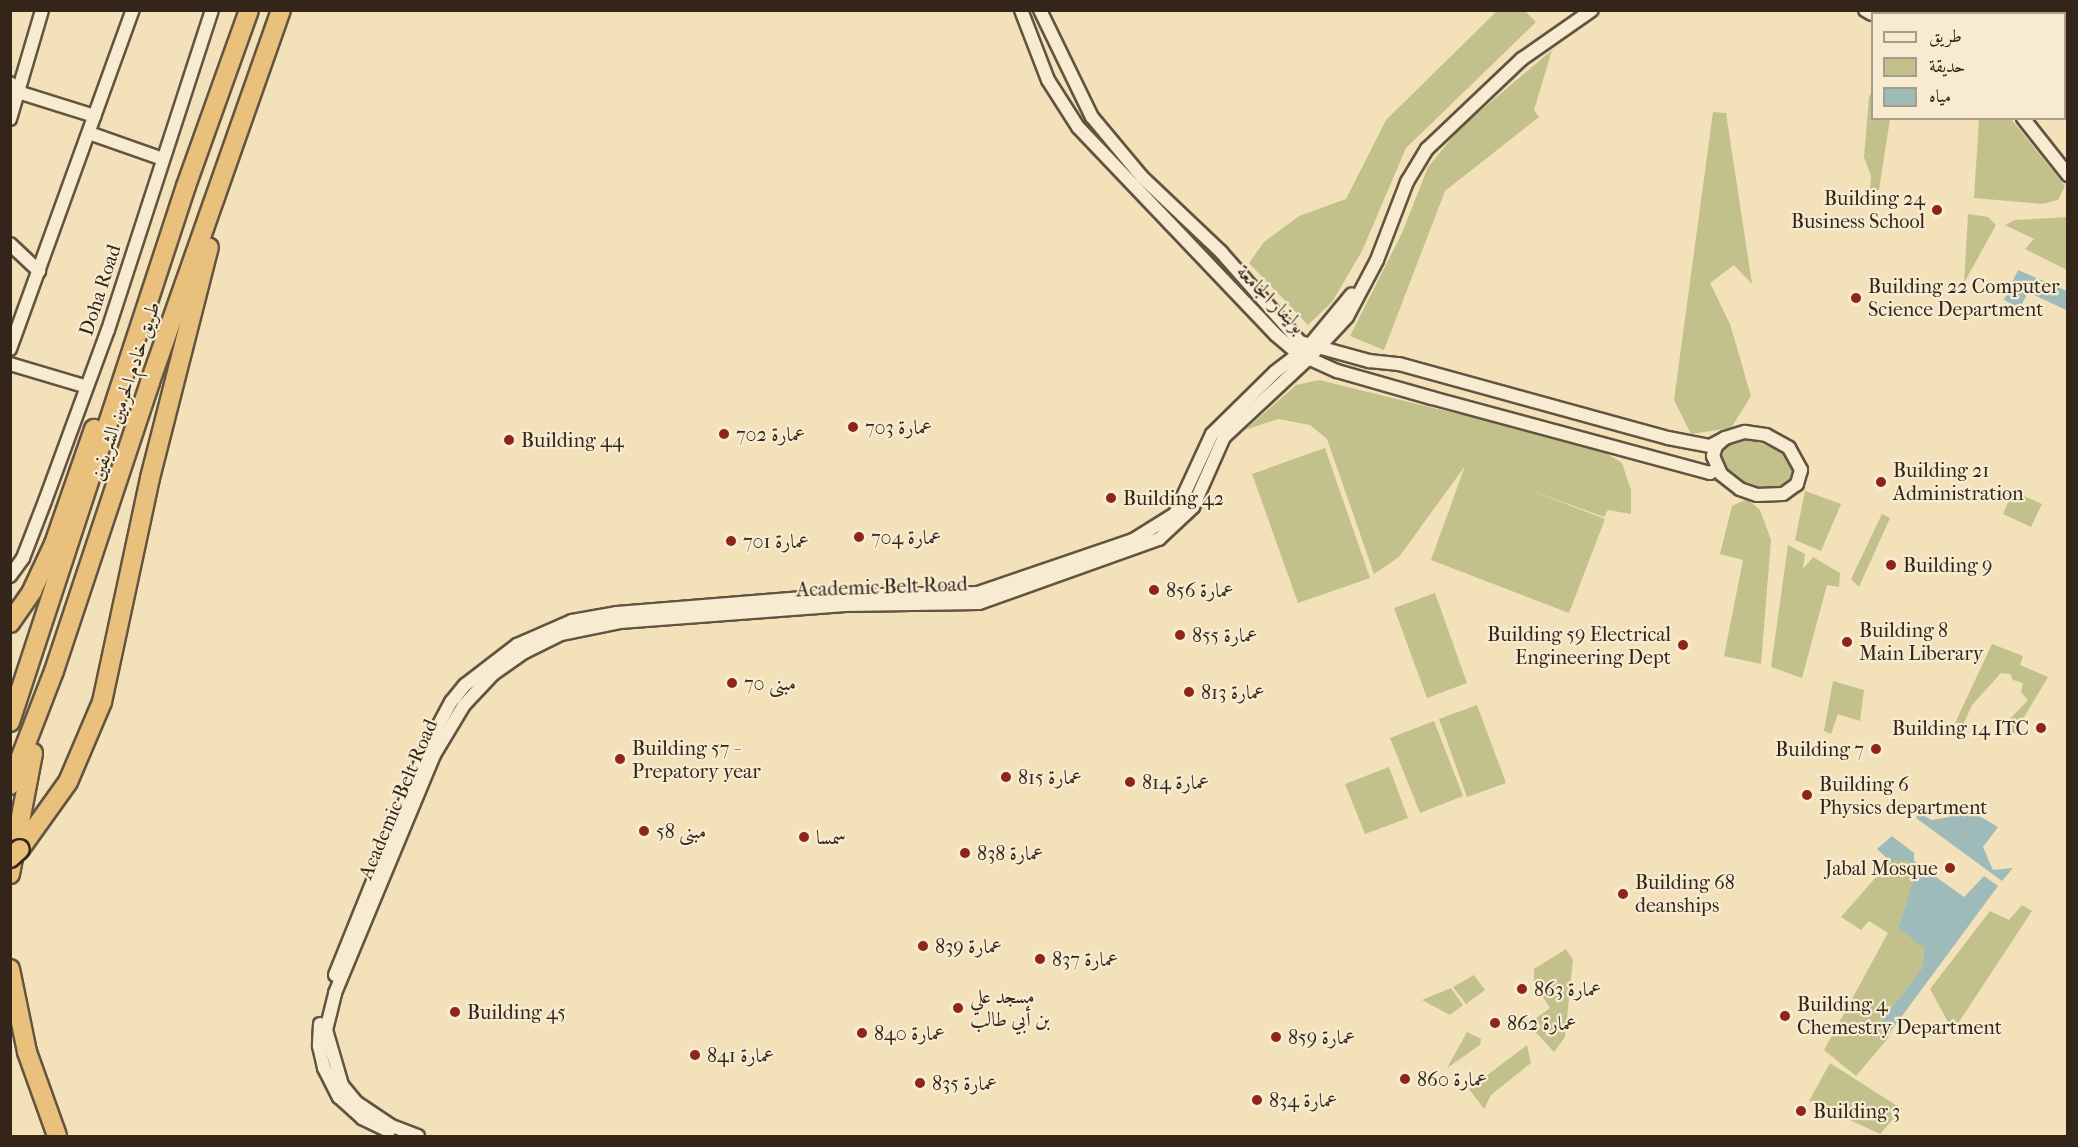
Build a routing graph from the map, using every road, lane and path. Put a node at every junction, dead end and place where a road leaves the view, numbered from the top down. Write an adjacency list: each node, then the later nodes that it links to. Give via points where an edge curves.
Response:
1 (28, 10): 10 (street)
2 (133, 10): 14 (street)
3 (212, 10): 21 (street, Doha Road)
4 (249, 10): 24 (highway, طريق خادم الحرمين الشريفين)
5 (281, 10): 13 (highway, طريق خادم الحرمين الشريفين)
6 (1021, 10): 19 (street, بوليفار الجامعة, via 1048,80)
7 (1040, 10): 15 (street, بوليفار الجامعة)
8 (1574, 10): 28 (street, Academic Belt Road, via 1508,63 1416,153 1399,183 1356,288)
9 (1592, 10): 28 (street, Academic Belt Road, via 1522,59 1427,149 1407,182 1347,317)
10 (40, 15): 12 (street)
11 (10, 83): 12 (street)
12 (21, 93): 14 (street); 16 (street)
13 (251, 94): 37 (highway, طريق خادم الحرمين الشريفين); 40 (highway, via 150,478 102,702 68,782)
14 (95, 116): 20 (street)
15 (1092, 117): 19 (street); 28 (street, بوليفار الجامعة, via 1142,177 1221,252)
16 (10, 119)
17 (2026, 120): 23 (street)
18 (2035, 120): 22 (street)
19 (1078, 127): 28 (street, بوليفار الجامعة, via 1276,335)
20 (89, 133): 21 (street); 26 (street)
21 (163, 159): 30 (street, Doha Road)
22 (2067, 164)
23 (2067, 175)
24 (186, 186): 36 (highway, via 127,335 54,544 32,591); 38 (highway, طريق خادم الحرمين الشريفين)
25 (10, 243): 26 (street)
26 (39, 271): 27 (street)
27 (10, 349)
28 (1308, 352): 31 (street, بوليفار الجامعة, via 1399,364); 32 (street, بوليفار الجامعة, via 1337,371); 44 (street, Academic Belt Road, via 1212,434 1175,514 1133,540 970,594 830,596 594,616 533,637 465,685 428,745 352,927 320,1030 324,1068 339,1097 362,1118); 45 (street, Academic Belt Road, via 1224,436 1193,507 1175,527 1147,546 979,603 845,605 593,626 544,642 493,675 459,712 434,755 335,993 326,1030 342,1085 357,1103 390,1125)
29 (10, 364): 30 (street)
30 (87, 387): 35 (street, Doha Road, via 22,558)
31 (1555, 408): 32 (street, via 1542,414 1542,423); 33 (street, بوليفار الجامعة, via 1686,442 1710,446)
32 (1550, 430): 34 (street, بوليفار الجامعة, via 1710,473)
33 (1725, 438): 34 (street, via 1713,456); 34 (street, via 1745,432 1776,440 1797,458 1800,477 1783,494 1756,495 1730,483)
34 (1718, 469)
35 (10, 576)
36 (10, 623)
37 (54, 671): 39 (highway, طريق خادم الحرمين الشريفين); 41 (highway, via 23,791)
38 (10, 722)
39 (10, 785)
40 (15, 853)
41 (10, 874)
42 (10, 969): 43 (highway, via 27,1052)
43 (57, 1137)
44 (401, 1137)
45 (418, 1137)

